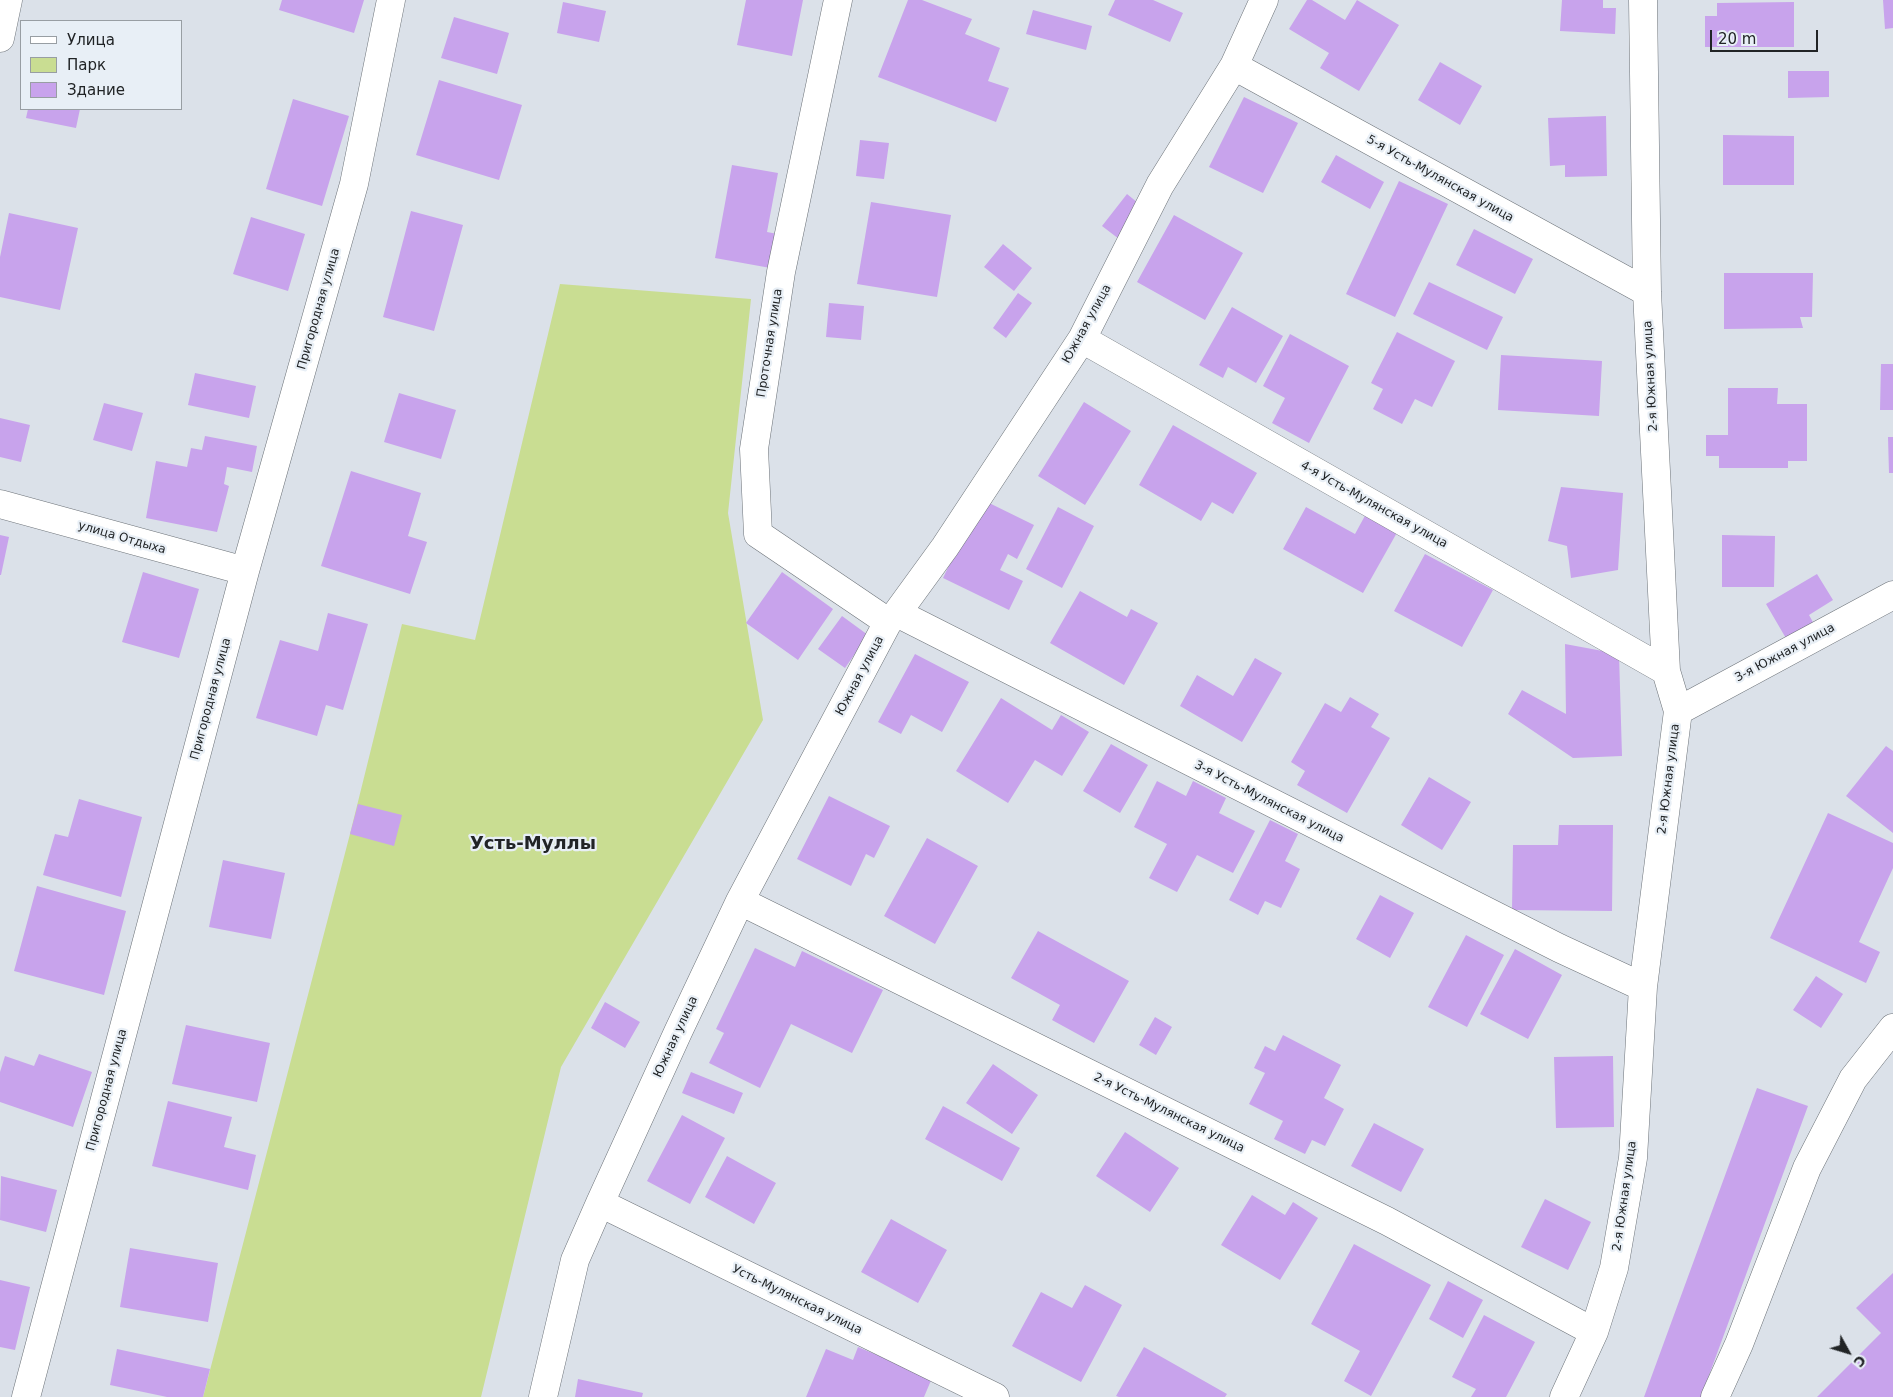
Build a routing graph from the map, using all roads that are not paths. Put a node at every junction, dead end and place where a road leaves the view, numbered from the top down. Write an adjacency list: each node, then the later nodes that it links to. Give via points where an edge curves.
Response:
1 (8, 0): 6 (street)
2 (391, 0): 11 (street, Пригородная улица, via 354,184)
3 (838, 0): 13 (street, Проточная улица, via 781,272 754,449 758,534)
4 (1264, 0): 7 (street, Южная улица)
5 (1643, 0): 8 (street, 2-я Южная улица)
6 (0, 38)
7 (1234, 66): 8 (street, 5-я Усть-Мулянская улица); 9 (street, Южная улица, via 1160,185)
8 (1647, 292): 14 (street, 2-я Южная улица)
9 (1082, 339): 13 (street, Южная улица, via 946,547); 14 (street, 4-я Усть-Мулянская улица)
10 (0, 504): 11 (street, улица Отдыха)
11 (245, 572): 21 (street, Пригородная улица)
12 (1893, 595): 15 (street, 3-я Южная улица)
13 (892, 618): 16 (street, Южная улица); 17 (street, 3-я Усть-Мулянская улица)
14 (1666, 671): 15 (street, 2-я Южная улица)
15 (1678, 711): 17 (street, 2-я Южная улица)
16 (740, 901): 19 (street, Южная улица); 20 (street, 2-я Усть-Мулянская улица, via 1386,1220)
17 (1643, 987): 20 (street, 2-я Южная улица, via 1633,1158 1614,1268)
18 (1893, 1028): 25 (street, via 1853,1079 1807,1168)
19 (600, 1203): 22 (street, Южная улица, via 575,1260); 23 (street, Усть-Мулянская улица)
20 (1594, 1332): 24 (street, 2-я Южная улица)
21 (26, 1397)
22 (543, 1397)
23 (995, 1397)
24 (1564, 1397)
25 (1716, 1397)

